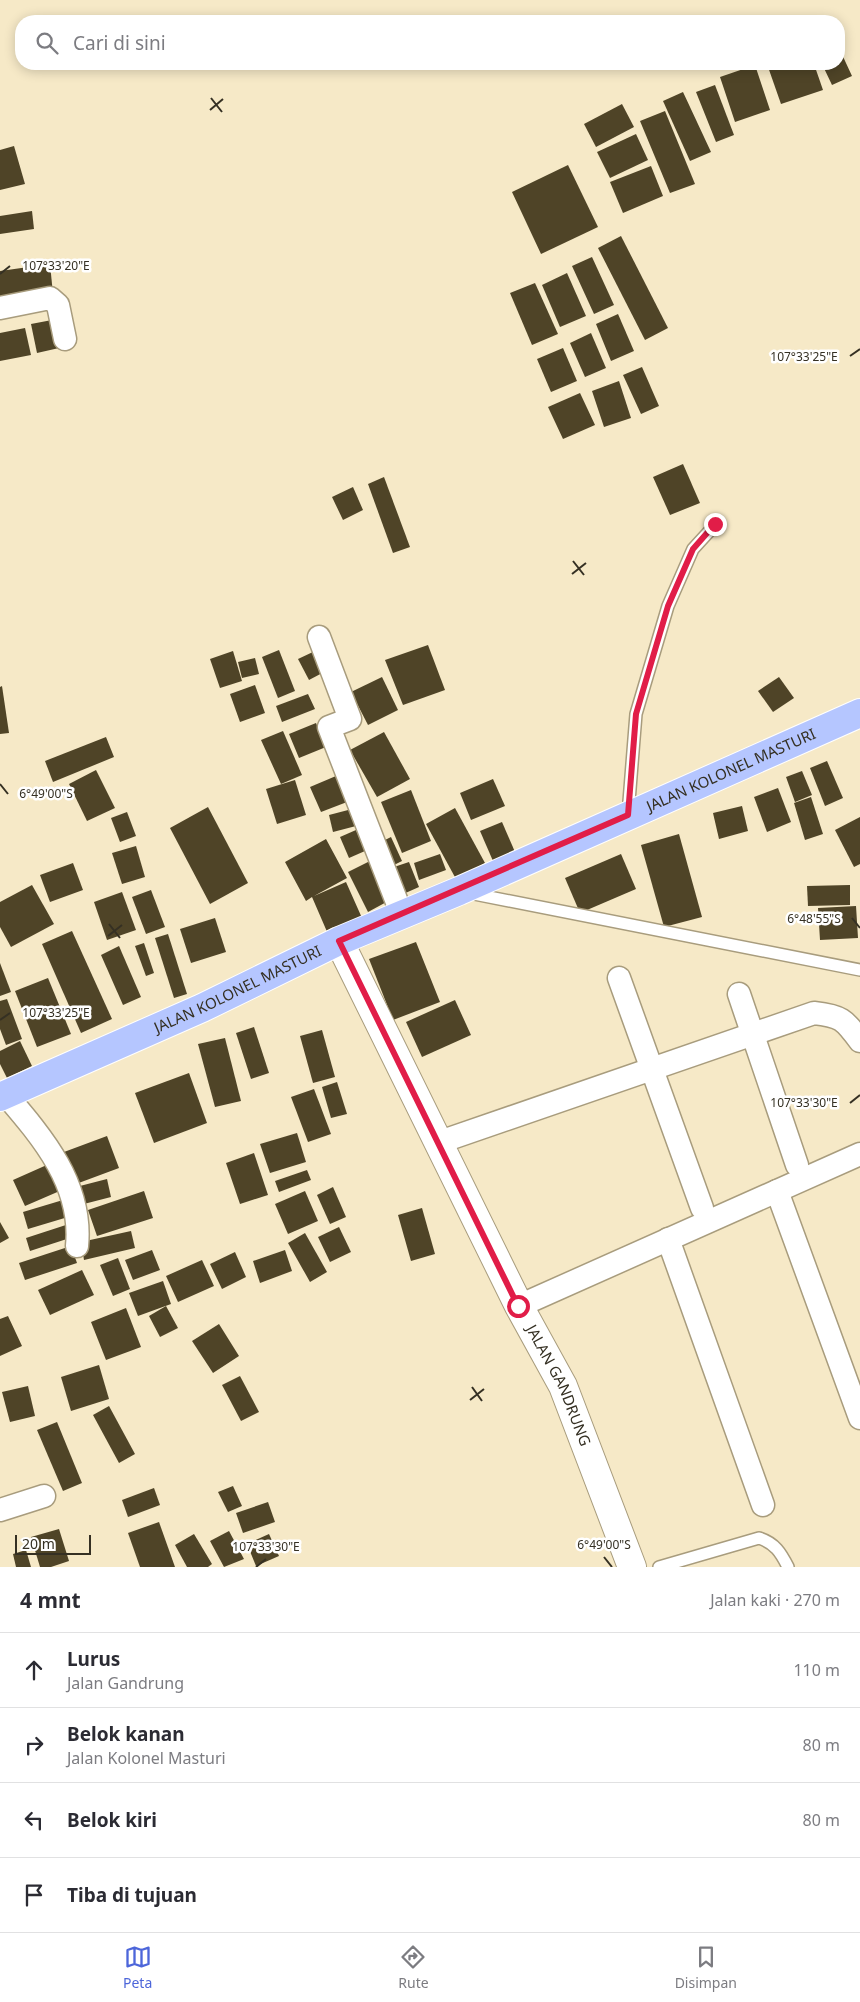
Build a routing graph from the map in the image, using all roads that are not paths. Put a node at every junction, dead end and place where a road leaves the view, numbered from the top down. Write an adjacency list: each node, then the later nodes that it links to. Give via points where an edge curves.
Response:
1 (0, 308): 2 (street, via 50,298 58,305)
2 (65, 339)
3 (715, 524): 6 (lane, via 693,549 668,606 636,714)
4 (319, 637): 8 (street, via 350,720 329,727)
5 (860, 713): 6 (main road, JALAN KOLONEL MASTURI)
6 (628, 815): 7 (main road, JALAN KOLONEL MASTURI)
7 (458, 891): 8 (main road, JALAN KOLONEL MASTURI); 10 (lane)
8 (402, 915): 9 (main road, JALAN KOLONEL MASTURI)
9 (339, 941): 16 (main road, JALAN KOLONEL MASTURI, via 202,1008); 17 (street, JALAN GANDRUNG)
10 (860, 970)
11 (619, 978): 15 (street)
12 (739, 994): 13 (street)
13 (754, 1033): 14 (street, via 814,1013 835,1015 846,1022); 15 (street); 19 (street)
14 (860, 1041)
15 (653, 1068): 17 (street); 21 (street)
16 (3, 1096): 23 (street, via 48,1146 67,1180 79,1232)
17 (437, 1142): 24 (street, JALAN GANDRUNG)
18 (860, 1154): 20 (street)
19 (797, 1165)
20 (776, 1191): 22 (street); 25 (street)
21 (702, 1208)
22 (668, 1239): 24 (street); 27 (street)
23 (77, 1246)
24 (518, 1306): 29 (street, JALAN GANDRUNG, via 563,1386)
25 (860, 1418)
26 (44, 1496): 28 (street)
27 (763, 1505)
28 (0, 1510)
29 (632, 1567)
30 (659, 1567): 31 (lane, via 759,1538 769,1541 780,1551)
31 (788, 1567)

